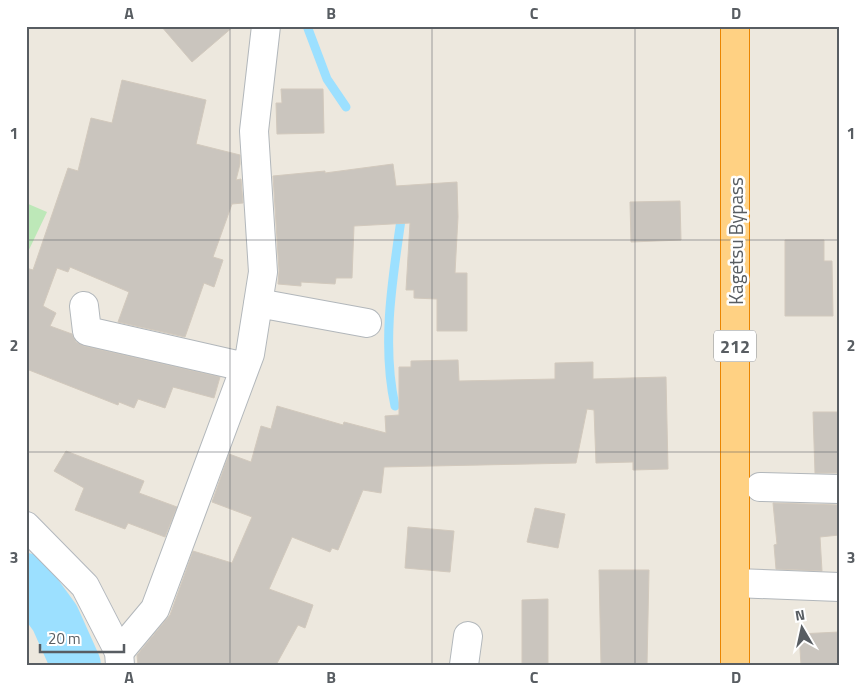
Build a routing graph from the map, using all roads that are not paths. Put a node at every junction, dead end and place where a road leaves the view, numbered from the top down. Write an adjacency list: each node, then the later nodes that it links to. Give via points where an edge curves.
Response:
1 (266, 26): 3 (street, via 254,131 263,272)
2 (735, 26): 10 (highway, Kagetsu Bypass / 212)
3 (258, 303): 5 (street); 6 (street)
4 (84, 306): 6 (street, via 87,331)
5 (367, 323)
6 (245, 367): 13 (street, via 155,609)
7 (760, 487): 8 (street)
8 (839, 489)
9 (26, 526): 13 (street, via 85,586)
10 (735, 583): 11 (street); 15 (highway, Kagetsu Bypass / 212)
11 (839, 587)
12 (468, 636): 14 (street)
13 (120, 658)
14 (464, 665)
15 (735, 665)

